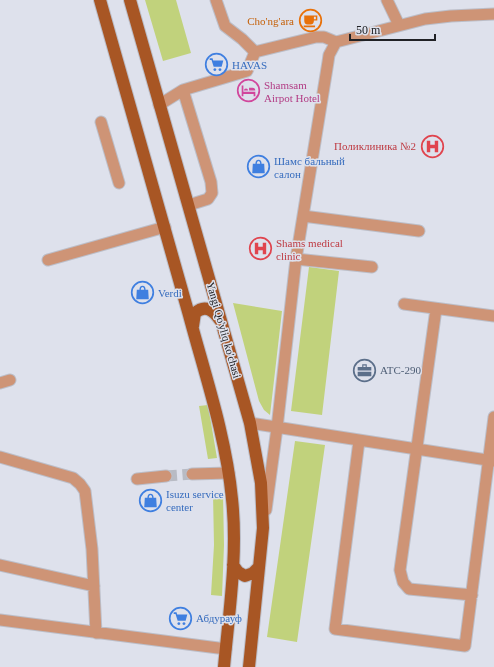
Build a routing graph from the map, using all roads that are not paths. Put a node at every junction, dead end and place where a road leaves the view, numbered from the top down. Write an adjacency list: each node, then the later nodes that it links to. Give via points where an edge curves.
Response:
1 (100, 0): 15 (main road)
2 (130, 0): 10 (main road, Yangi Qo'yliq ko'chasi)
3 (216, 0): 8 (street, via 225,26)
4 (387, 0): 6 (street)
5 (494, 14): 6 (street, via 425,19)
6 (399, 25): 7 (street)
7 (336, 42): 8 (street, via 316,36); 14 (street, via 329,55)
8 (255, 52): 9 (street, via 246,71)
9 (183, 90): 10 (street); 13 (street, via 211,182 212,193 208,199)
10 (159, 105): 13 (main road, Yangi Qo'yliq ko'chasi)
11 (101, 122): 12 (street)
12 (119, 183)
13 (189, 205): 23 (main road, Yangi Qo'yliq ko'chasi)
14 (303, 216): 16 (street); 17 (street)
15 (165, 227): 18 (street); 24 (main road)
16 (419, 230)
17 (296, 258): 19 (street); 27 (street)
18 (48, 260)
19 (372, 267)
20 (404, 304): 21 (street)
21 (436, 309): 22 (street); 29 (street)
22 (494, 316)
23 (222, 322): 24 (main road, via 210,309 204,308 195,312); 26 (main road, Yangi Qo'yliq ko'chasi)
24 (193, 329): 32 (main road, via 225,447)
25 (494, 417): 31 (street)
26 (250, 423): 27 (street); 36 (main road, Yangi Qo'yliq ko'chasi, via 261,484)
27 (277, 428): 28 (street); 36 (street)
28 (359, 441): 29 (street); 41 (street, via 335,629 465,646)
29 (416, 450): 31 (street); 41 (street, via 400,570 403,582 409,589)
30 (0, 456): 40 (street, via 73,478 80,484 85,491)
31 (491, 461): 41 (street)
32 (229, 473): 33 (street); 38 (main road, via 233,512)
33 (192, 474)
34 (166, 476): 35 (street)
35 (137, 479)
36 (263, 528): 39 (main road, Yangi Qo'yliq ko'chasi)
37 (0, 565): 40 (street)
38 (232, 565): 39 (main road, via 245,576 253,574); 44 (main road)
39 (259, 567): 46 (main road, Yangi Qo'yliq ko'chasi)
40 (94, 586): 43 (street)
41 (472, 595)
42 (0, 620): 43 (street)
43 (96, 633): 44 (street)
44 (226, 649): 45 (main road)
45 (224, 667)
46 (249, 667)

